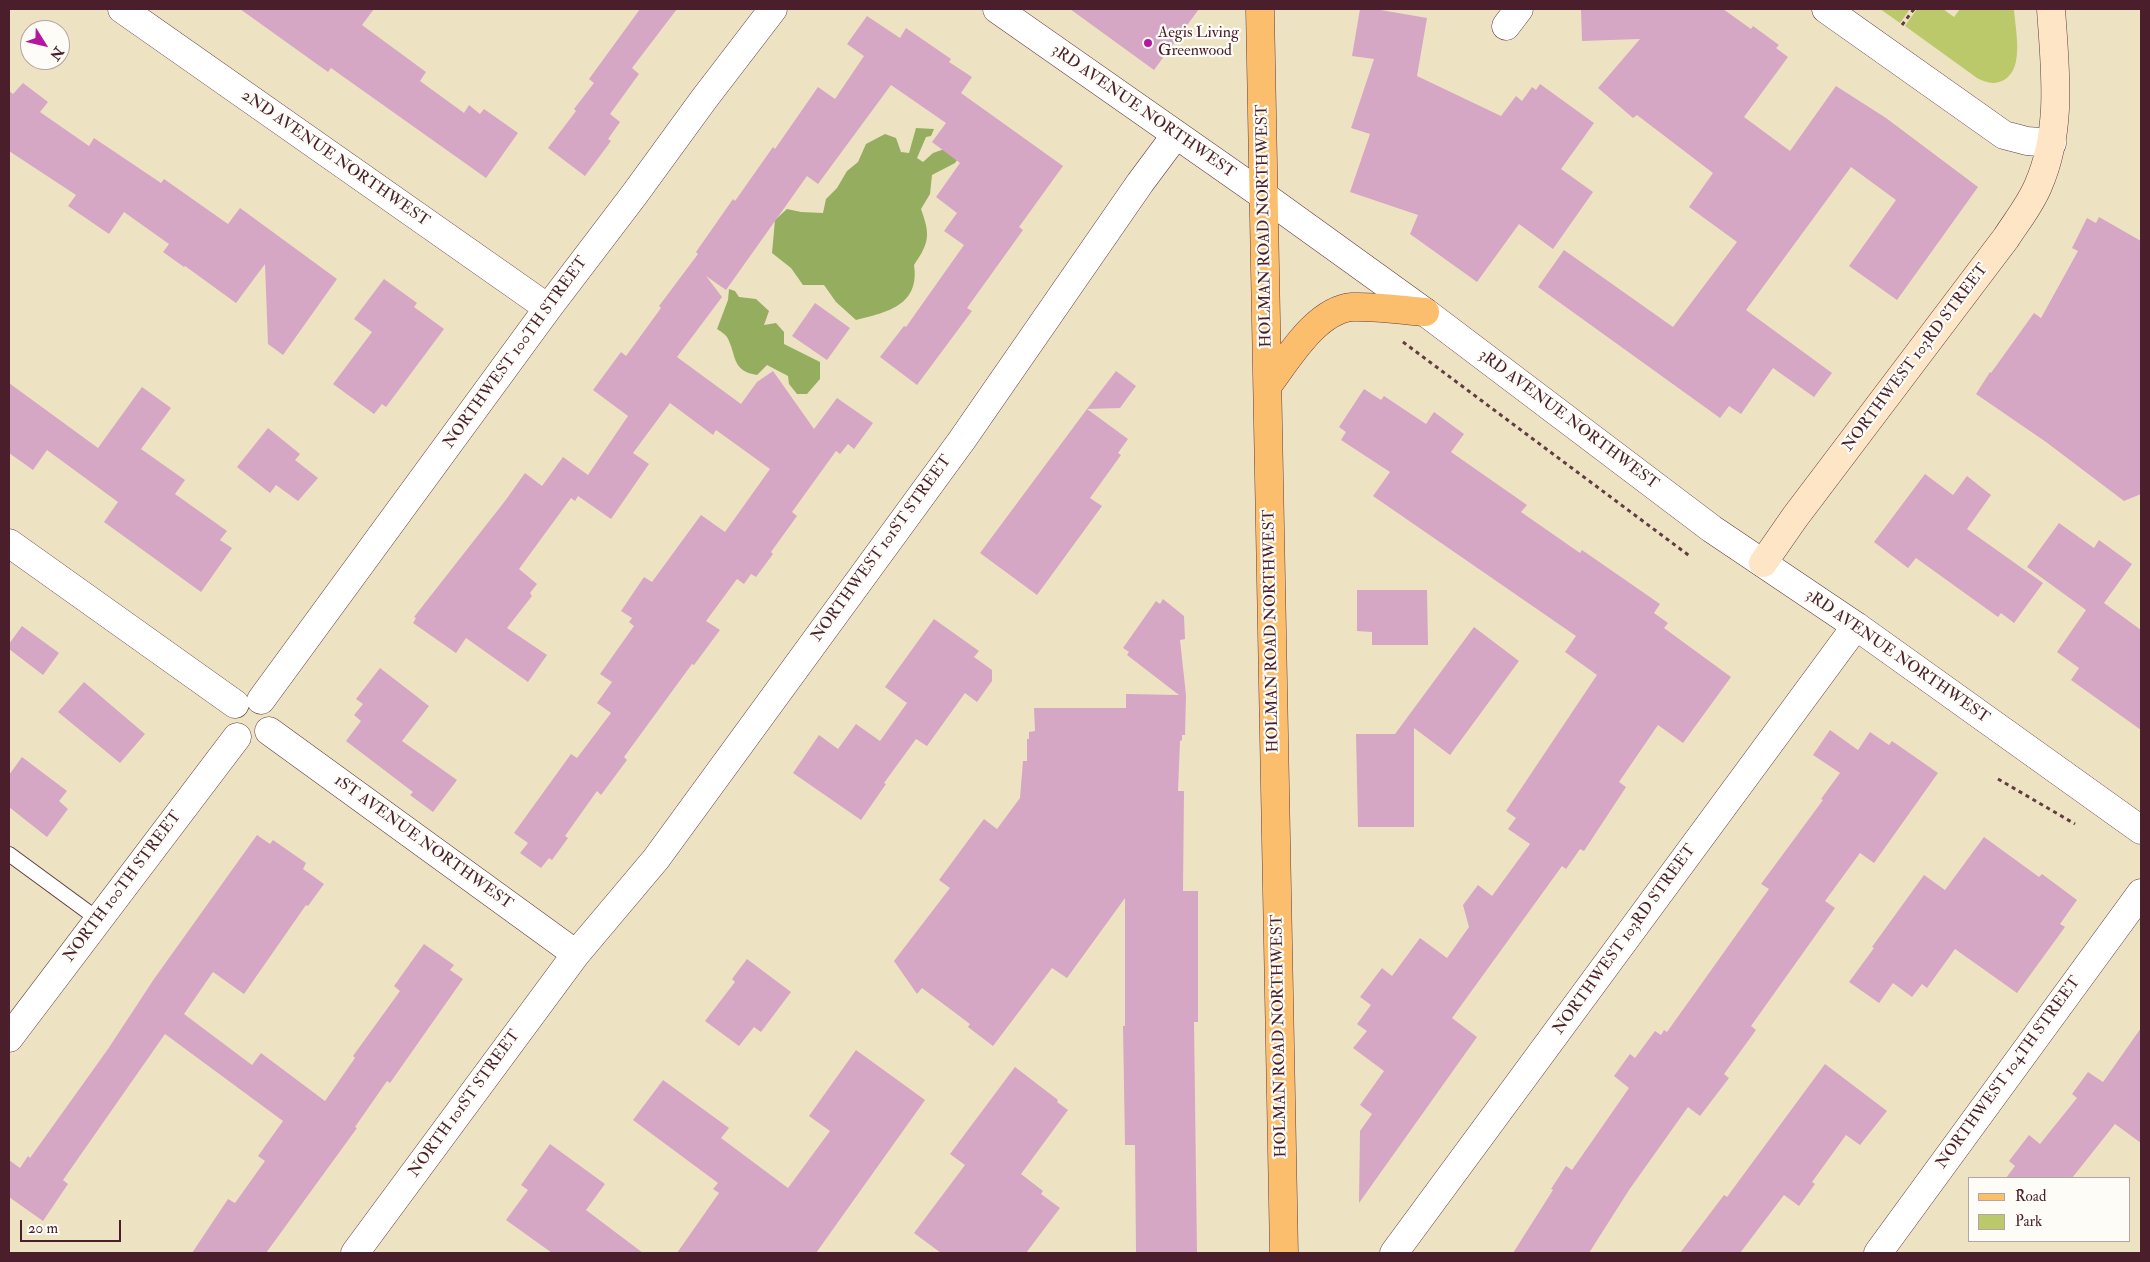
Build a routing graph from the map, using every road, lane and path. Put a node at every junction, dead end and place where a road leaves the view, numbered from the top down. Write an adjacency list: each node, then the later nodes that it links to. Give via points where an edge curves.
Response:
1 (122, 9): 12 (street, 2ND AVENUE NORTHWEST)
2 (774, 9): 12 (street, NORTHWEST 100TH STREET)
3 (997, 9): 9 (street, 3RD AVENUE NORTHWEST)
4 (1260, 9): 11 (main road, HOLMAN ROAD NORTHWEST)
5 (1826, 9): 10 (street, via 2004,135)
6 (1914, 9): 8 (path)
7 (2051, 9): 10 (main road, NORTHWEST 103RD STREET, via 2056,100)
8 (1900, 27)
9 (1175, 136): 11 (street, 3RD AVENUE NORTHWEST); 30 (street, NORTHWEST 101ST STREET, via 962,440 662,851)
10 (2052, 143): 18 (main road, NORTHWEST 103RD STREET, via 2038,186 2019,220)
11 (1264, 196): 13 (street, 3RD AVENUE NORTHWEST); 15 (main road, HOLMAN ROAD NORTHWEST)
12 (548, 308): 20 (street, NORTHWEST 100TH STREET)
13 (1425, 312): 15 (main road, via 1351,307 1335,312 1310,330); 18 (street, 3RD AVENUE NORTHWEST)
14 (1401, 341): 17 (path)
15 (1268, 386): 33 (main road, HOLMAN ROAD NORTHWEST)
16 (9, 543): 21 (street)
17 (1691, 557)
18 (1763, 564): 19 (street, 3RD AVENUE NORTHWEST)
19 (1856, 626): 26 (street, 3RD AVENUE NORTHWEST); 34 (street, NORTHWEST 103RD STREET)
20 (261, 700): 21 (street, via 248,698); 22 (street, via 271,710)
21 (235, 704): 23 (street, via 229,724)
22 (270, 731): 23 (street, via 258,740 243,740); 30 (street, 1ST AVENUE NORTHWEST)
23 (238, 736): 29 (street, NORTH 100TH STREET)
24 (1998, 779): 25 (path)
25 (2081, 828)
26 (2141, 830)
27 (9, 854): 29 (lane)
28 (2141, 893): 35 (street, NORTHWEST 104TH STREET)
29 (99, 920): 31 (street, NORTH 100TH STREET)
30 (576, 954): 32 (street, NORTH 101ST STREET)
31 (9, 1038)
32 (355, 1253)
33 (1284, 1253)
34 (1394, 1253)
35 (1878, 1253)

